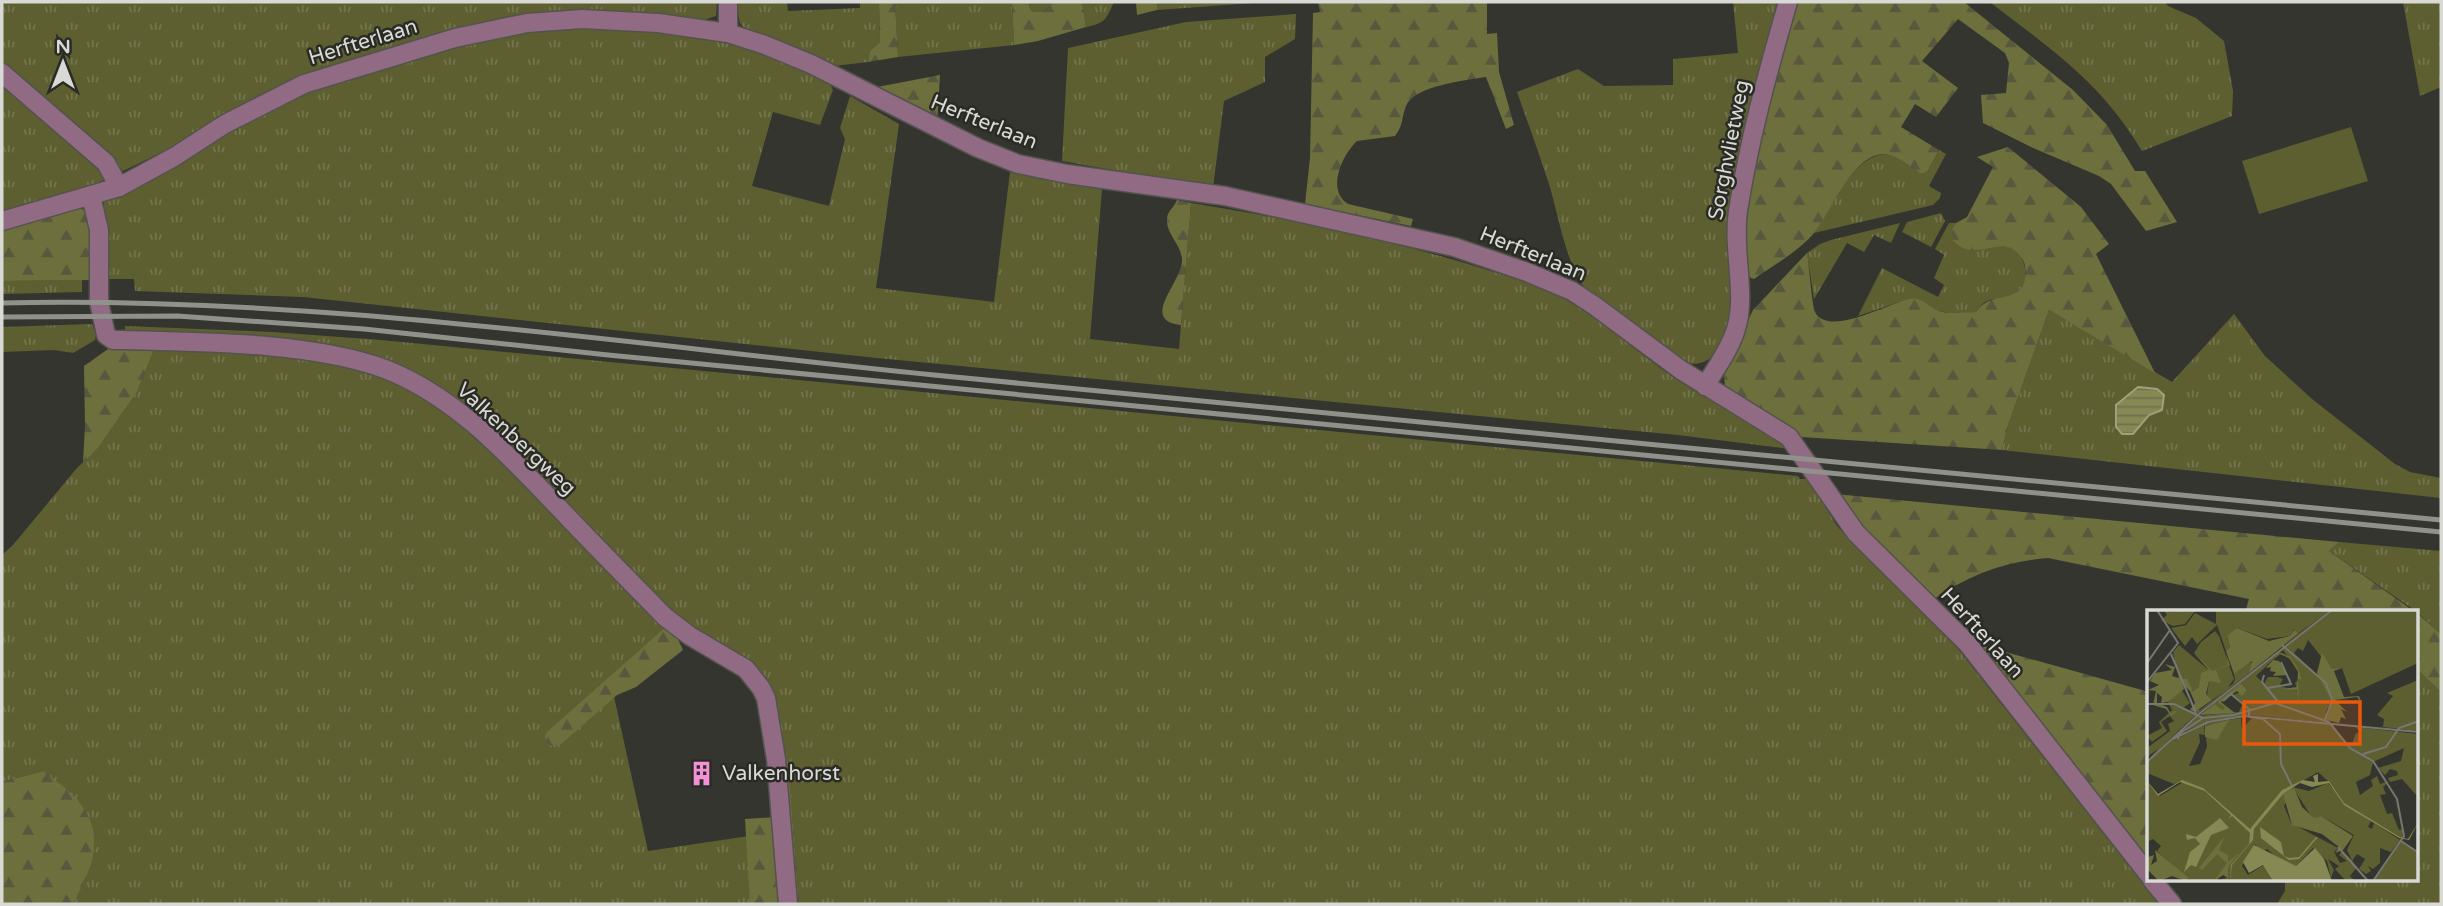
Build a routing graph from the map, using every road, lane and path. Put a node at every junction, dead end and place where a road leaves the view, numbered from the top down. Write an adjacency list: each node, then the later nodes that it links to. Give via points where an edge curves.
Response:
1 (728, 2): 3 (street)
2 (1787, 2): 8 (street, Sorghvlietweg, via 1763,86 1738,209 1737,327)
3 (728, 33): 5 (street, Herfterlaan, via 582,19 527,23 455,38 304,84); 8 (street, Herfterlaan, via 811,65 1018,164 1225,196 1454,247 1527,272 1572,291)
4 (2, 73): 5 (street, via 106,163)
5 (119, 187): 6 (street, Herfterlaan)
6 (92, 196): 7 (street, Herfterlaan); 11 (street, Valkenbergweg, via 99,229 99,302 106,335 122,341 235,345 338,356 404,378 440,398 496,444 665,617 746,668 769,708)
7 (2, 221)
8 (1705, 386): 9 (street, Herfterlaan, via 1779,429 1797,445 1856,533 1967,643)
9 (2147, 872)
10 (2153, 881): 12 (street)
11 (788, 904)
12 (2172, 904)

